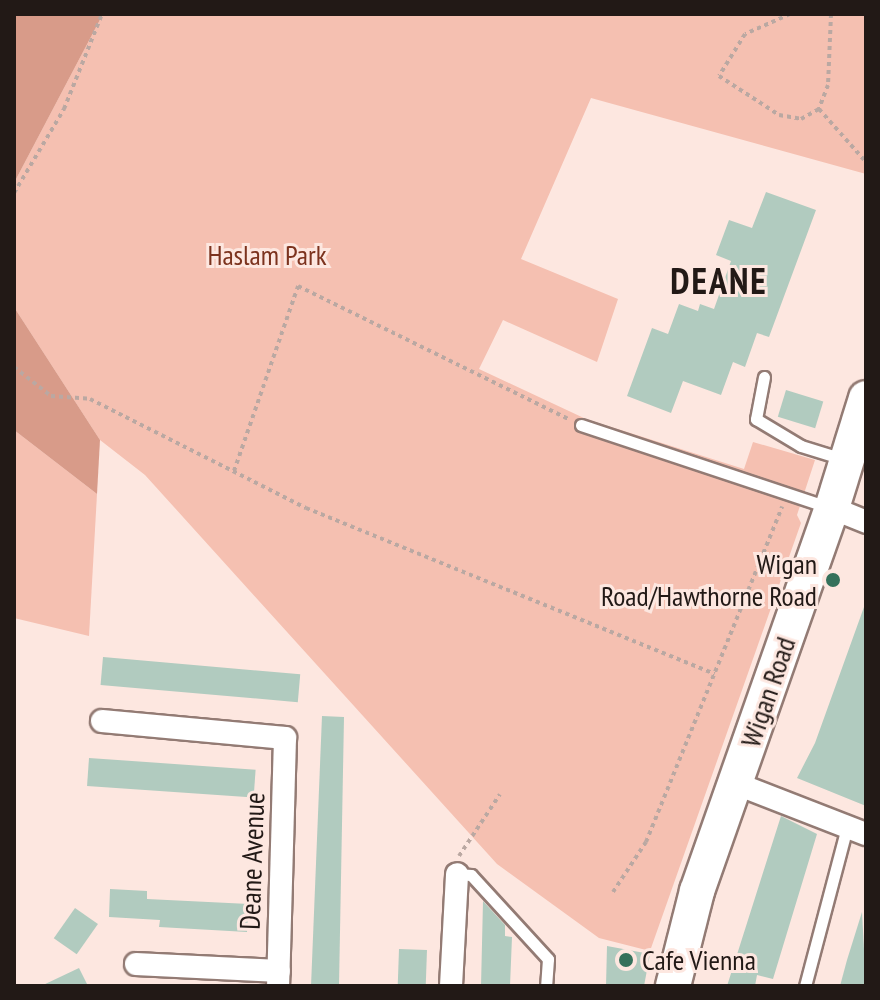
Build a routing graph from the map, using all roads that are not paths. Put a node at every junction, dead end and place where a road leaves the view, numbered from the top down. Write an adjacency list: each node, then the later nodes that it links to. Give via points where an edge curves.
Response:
1 (764, 377): 4 (lane, via 756,419 801,446)
2 (866, 398): 4 (main road, Wigan Road)
3 (581, 425): 5 (lane)
4 (848, 460): 5 (main road, Wigan Road)
5 (832, 508): 6 (street); 8 (main road, Wigan Road)
6 (866, 522)
7 (102, 721): 12 (street, Deane Avenue, via 285,738)
8 (737, 784): 9 (street); 15 (main road, Wigan Road, via 697,891)
9 (857, 830): 16 (lane)
10 (457, 874): 13 (street); 14 (lane, via 471,875 548,959)
11 (136, 964): 12 (street)
12 (278, 978)
13 (451, 986)
14 (546, 986)
15 (673, 986)
16 (805, 986)

